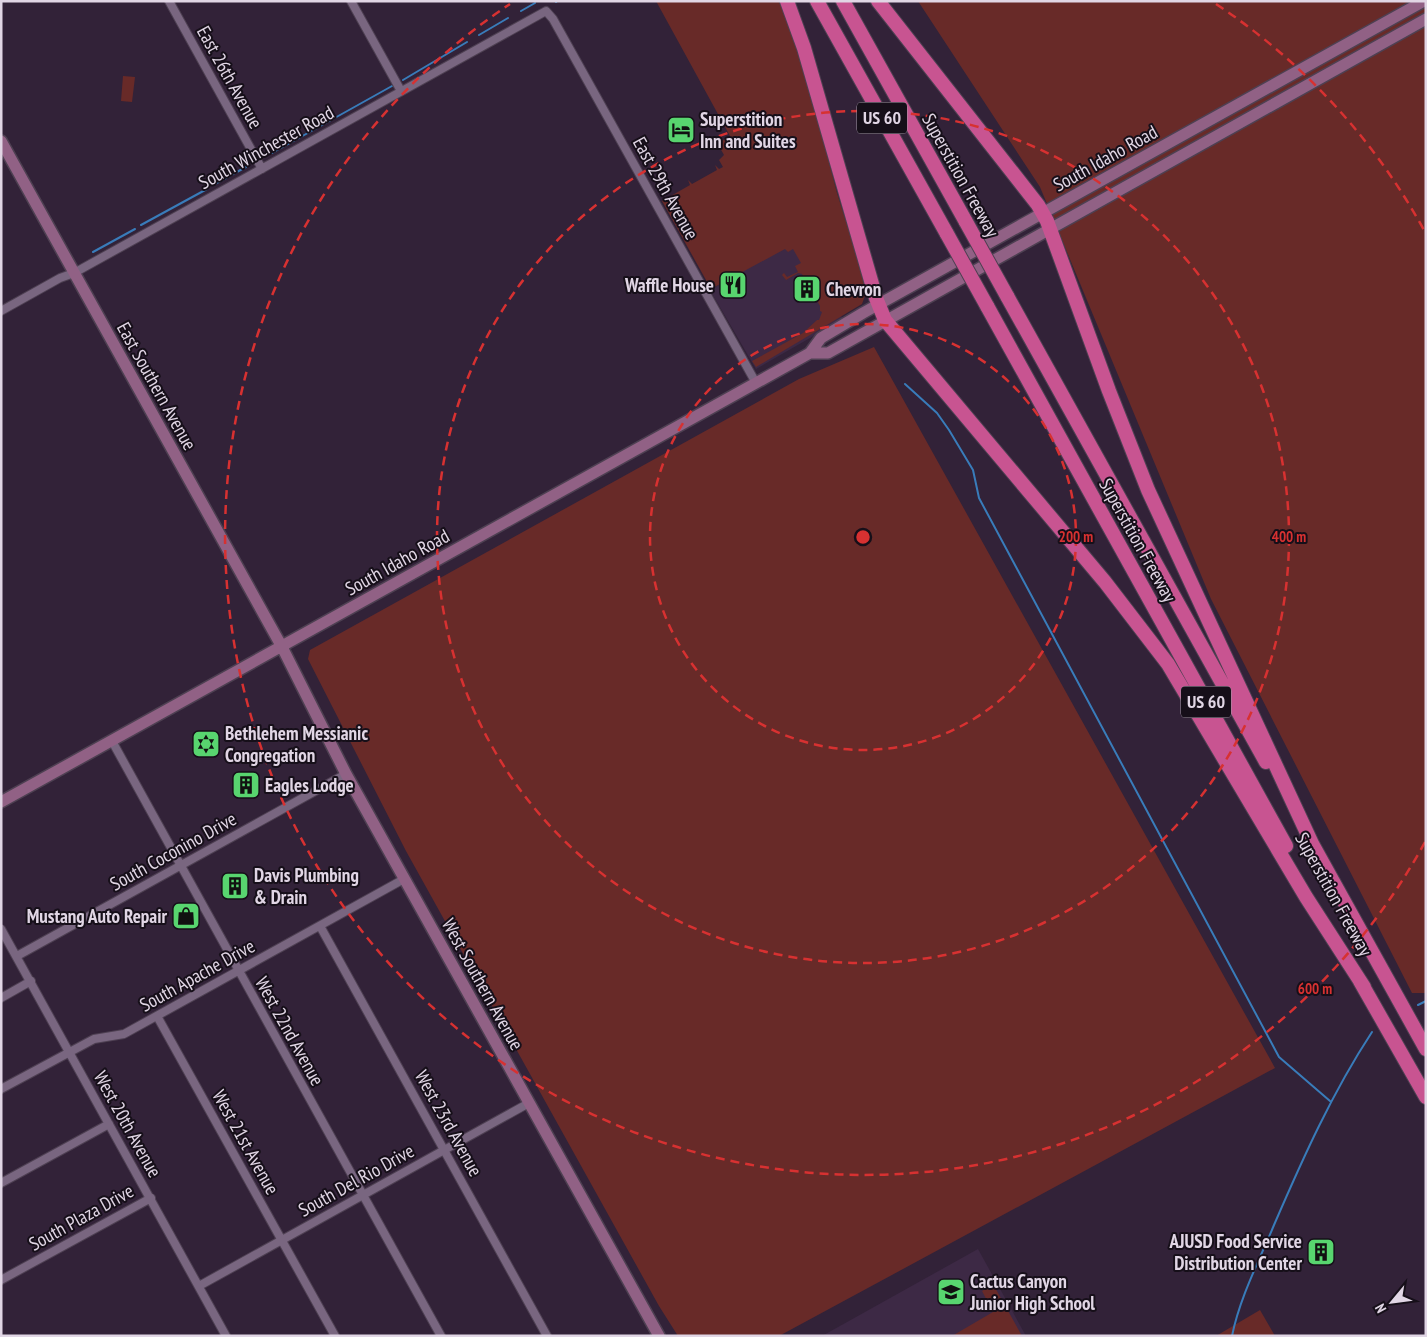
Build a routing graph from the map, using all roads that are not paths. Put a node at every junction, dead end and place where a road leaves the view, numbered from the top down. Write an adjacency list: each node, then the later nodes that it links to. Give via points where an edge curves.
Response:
1 (169, 1): 12 (street, East 26th Avenue)
2 (351, 1): 10 (street)
3 (787, 1): 16 (highway, via 804,48)
4 (817, 1): 33 (highway, Superstition Freeway / US 60, bridge)
5 (843, 1): 25 (highway, Superstition Freeway / US 60, bridge)
6 (878, 1): 13 (highway)
7 (1424, 1): 13 (main road, South Idaho Road)
8 (546, 11): 10 (street, South Winchester Road); 20 (street, East 29th Avenue, via 558,27)
9 (1426, 19): 14 (main road, South Idaho Road)
10 (401, 91): 12 (street, South Winchester Road)
11 (1, 141): 15 (main road, East Southern Avenue)
12 (262, 168): 15 (street, South Winchester Road)
13 (1043, 213): 14 (highway); 16 (main road, South Idaho Road)
14 (1051, 228): 18 (main road, South Idaho Road); 25 (highway, via 1148,490)
15 (74, 273): 17 (street, South Winchester Road); 21 (main road, East Southern Avenue)
16 (878, 305): 18 (highway); 19 (main road, South Idaho Road, via 820,338)
17 (1, 311)
18 (885, 320): 19 (main road, South Idaho Road, via 828,353); 33 (highway, via 1099,574 1168,664 1306,897)
19 (810, 352): 20 (main road, South Idaho Road)
20 (756, 383): 21 (main road, South Idaho Road)
21 (282, 647): 22 (main road, South Idaho Road); 23 (main road, West Southern Avenue)
22 (112, 741): 24 (main road, South Idaho Road); 26 (street, West 22nd Avenue)
23 (346, 774): 26 (street, South Coconino Drive); 27 (main road, West Southern Avenue)
24 (1, 802)
25 (1314, 848): 36 (highway, Superstition Freeway / US 60)
26 (180, 865): 30 (street, South Coconino Drive); 31 (street, West 22nd Avenue)
27 (404, 879): 28 (street, South Apache Drive); 40 (main road, West Southern Avenue)
28 (320, 926): 31 (street, South Apache Drive); 42 (street, West 23rd Avenue)
29 (1, 929): 30 (street, West 20th Avenue)
30 (16, 956): 32 (street, West 20th Avenue)
31 (238, 971): 35 (street, South Apache Drive); 44 (street, West 22nd Avenue)
32 (31, 981): 34 (street); 37 (street, West 20th Avenue)
33 (1364, 987): 39 (highway, Superstition Freeway / US 60)
34 (1, 998)
35 (157, 1016): 37 (street, South Apache Drive, via 124,1034 94,1038); 46 (street, West 21st Avenue)
36 (1426, 1047)
37 (70, 1052): 38 (street, South Apache Drive); 41 (street, West 20th Avenue)
38 (1, 1089)
39 (1426, 1097)
40 (529, 1103): 42 (street, South Del Rio Drive); 53 (main road, West Southern Avenue)
41 (109, 1124): 43 (street); 45 (street, West 20th Avenue)
42 (445, 1150): 44 (street, South Del Rio Drive); 52 (street, West 23rd Avenue)
43 (1, 1183)
44 (363, 1196): 46 (street, South Del Rio Drive); 51 (street, West 22nd Avenue)
45 (150, 1198): 47 (street, South Plaza Drive); 48 (street, West 20th Avenue)
46 (282, 1239): 48 (street, South Del Rio Drive); 50 (street, West 21st Avenue)
47 (1, 1280)
48 (199, 1286): 49 (street, West 20th Avenue)
49 (226, 1336)
50 (335, 1336)
51 (441, 1336)
52 (547, 1336)
53 (660, 1336)

